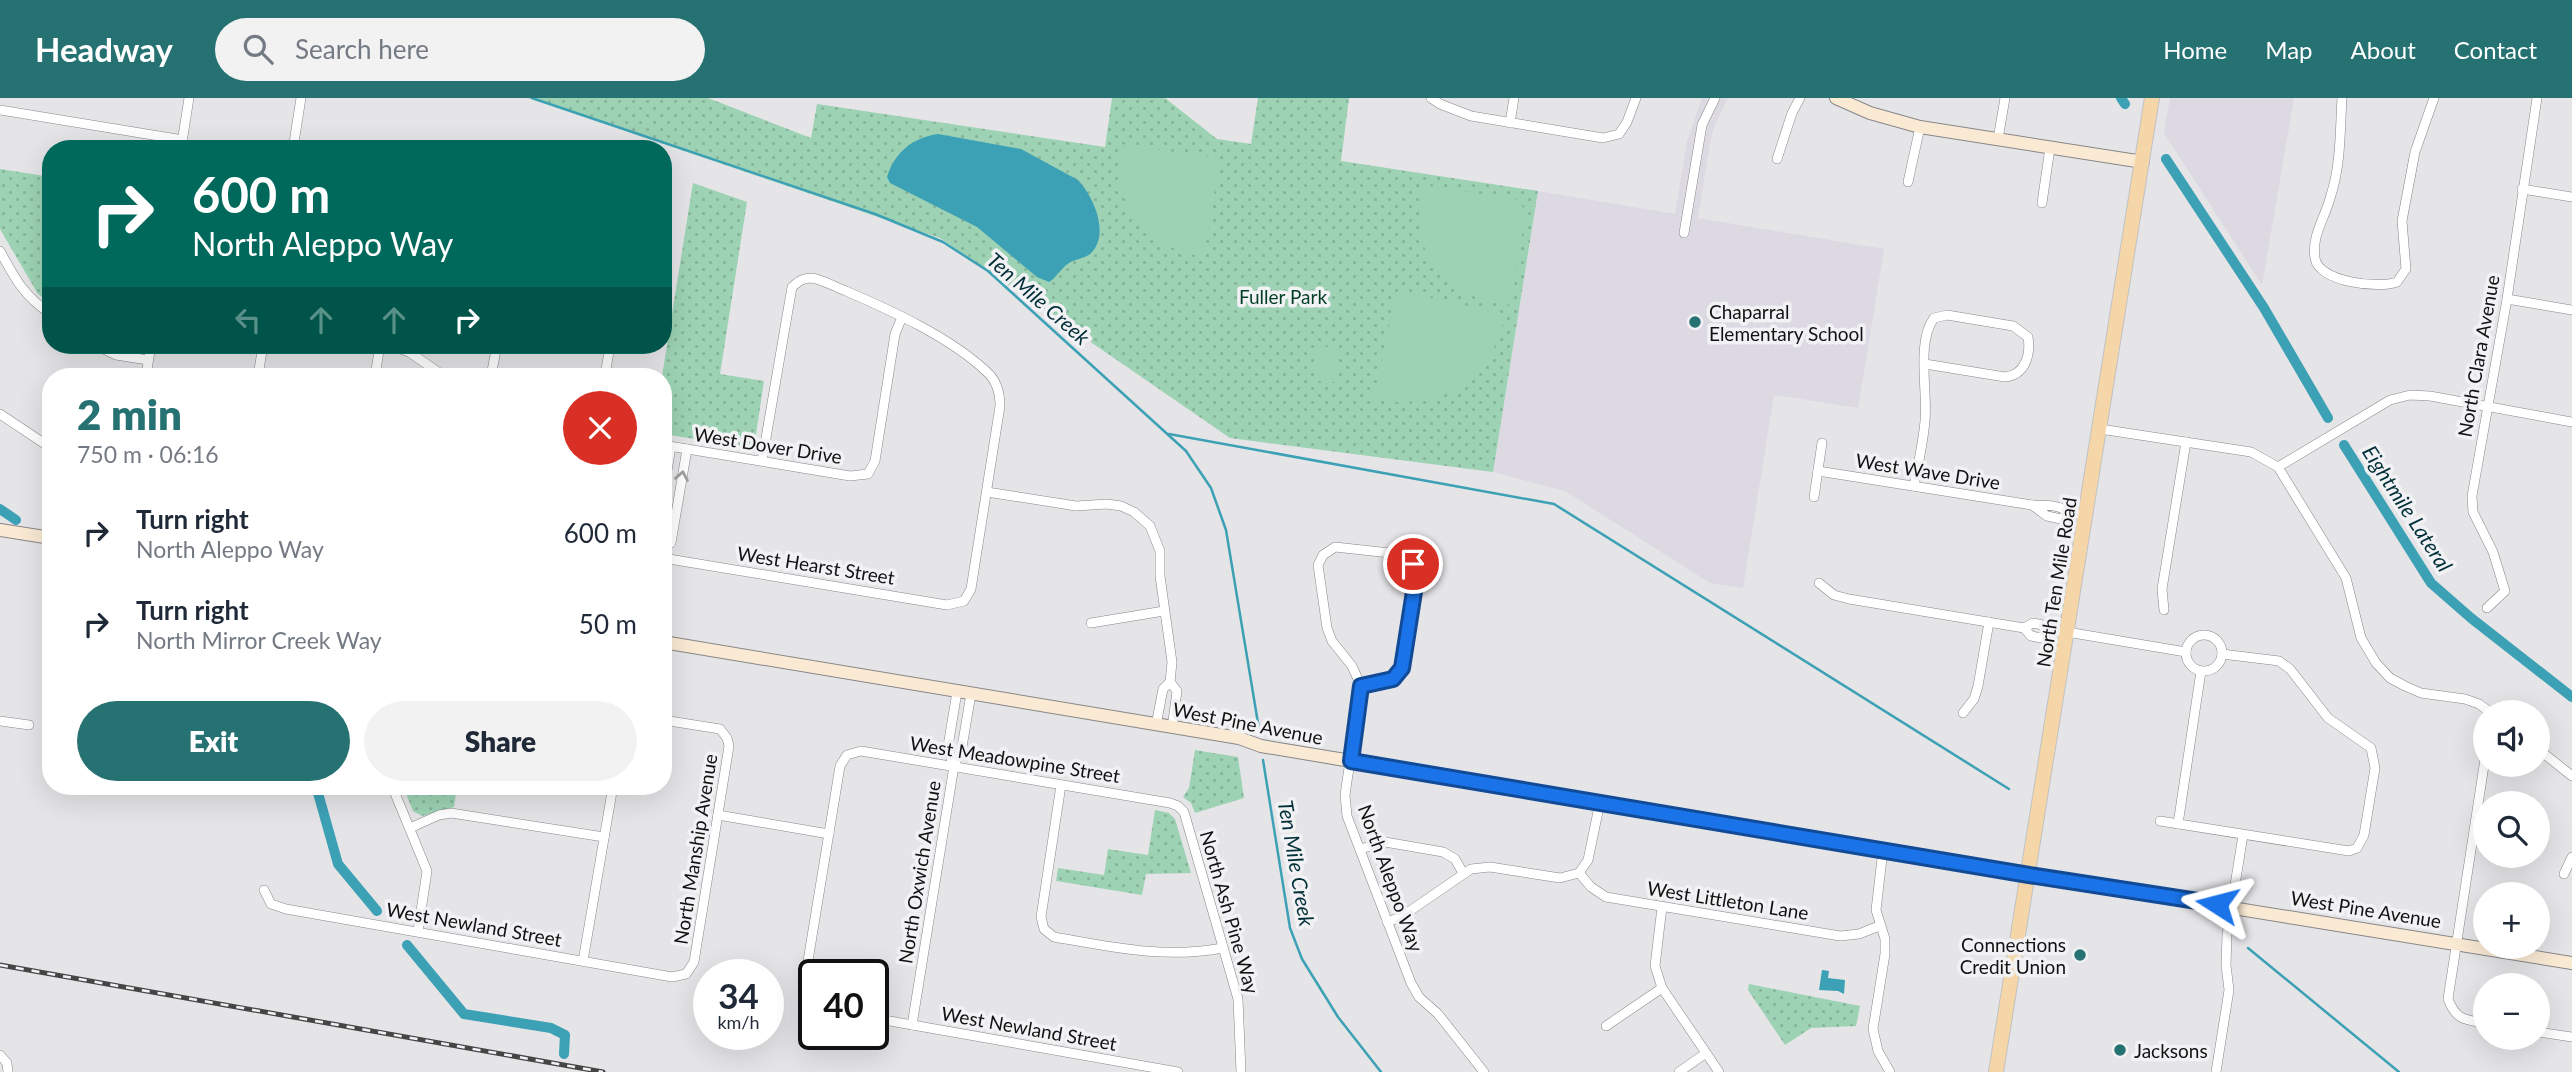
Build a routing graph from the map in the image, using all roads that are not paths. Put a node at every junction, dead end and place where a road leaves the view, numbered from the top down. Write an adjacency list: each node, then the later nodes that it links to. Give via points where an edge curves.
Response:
1 (190, 98): 20 (street)
2 (301, 98): 21 (street)
3 (1431, 98): 16 (street, via 1460,113)
4 (1514, 98): 16 (street)
5 (1636, 98): 16 (street, via 1619,134 1603,138)
6 (1715, 98): 29 (street, via 1702,125)
7 (1800, 98): 23 (street)
8 (1836, 98): 14 (street)
9 (2005, 98): 18 (street)
10 (2152, 98): 24 (main road, North Ten Mile Road)
11 (2343, 98): 12 (street, via 2332,195 2319,225 2314,255 2320,269 2333,277 2380,285 2397,282 2406,269 2402,221 2415,152)
12 (2434, 98)
13 (2537, 98): 26 (street, North Clara Avenue)
14 (1859, 103): 17 (street)
15 (0, 110): 19 (street)
16 (1510, 122)
17 (1920, 127): 18 (street); 25 (street)
18 (1998, 139): 22 (street)
19 (156, 140)
20 (183, 140)
21 (294, 140)
22 (2050, 148): 24 (street); 28 (street)
23 (1777, 159)
24 (2143, 162): 45 (main road, North Ten Mile Road)
25 (1908, 182)
26 (2522, 189): 27 (street); 31 (street, North Clara Avenue)
27 (2572, 197)
28 (2042, 203)
29 (1684, 233)
30 (0, 251): 32 (street, via 20,288)
31 (2507, 299): 33 (street); 42 (street, North Clara Avenue)
32 (42, 308)
33 (2572, 310)
34 (902, 317): 51 (street, West Dover Drive, via 895,334 875,461 868,474 850,476); 51 (street, via 811,278 792,287); 55 (street, via 986,372 1000,392)
35 (114, 354): 38 (street)
36 (149, 354): 38 (street)
37 (412, 354): 41 (street)
38 (148, 360): 40 (street)
39 (1925, 364): 39 (street, via 1928,330 1934,318 1947,315 2013,326 2025,333 2029,344 2020,372 2005,377); 54 (street, via 1925,421)
40 (147, 368)
41 (432, 368)
42 (2487, 406): 44 (street); 52 (street, via 2430,396 2390,400); 63 (street, North Clara Avenue, via 2473,512 2493,552 2505,591)
43 (0, 414): 46 (street)
44 (2572, 422)
45 (2100, 429): 47 (street); 57 (main road, North Ten Mile Road)
46 (42, 442)
47 (2186, 442): 52 (street, via 2251,452); 64 (street, via 2162,589)
48 (1822, 443): 53 (street)
49 (672, 447): 50 (street, West Dover Drive)
50 (687, 449): 51 (street, West Dover Drive); 60 (street, one-way to 50)
51 (762, 461)
52 (2278, 467): 77 (street, via 2346,578 2361,638 2376,663 2390,678 2421,693)
53 (1818, 471): 54 (street, West Wave Drive); 56 (street)
54 (1914, 486): 57 (street, West Wave Drive)
55 (986, 492): 61 (street, West Hearst Street, via 971,589 964,601 947,605); 65 (street, via 1076,506 1107,504 1134,512 1150,526 1160,551)
56 (1814, 497)
57 (2087, 515): 68 (main road, North Ten Mile Road)
58 (0, 530): 59 (street)
59 (42, 537)
60 (672, 537)
61 (672, 559)
62 (1819, 583): 66 (street, via 1849,598)
63 (2487, 608)
64 (2164, 610)
65 (1164, 611): 67 (street); 73 (street, via 1172,662)
66 (1989, 622): 68 (street, via 2024,628 2033,623 2051,632); 78 (street, via 1978,686)
67 (1091, 623)
68 (2067, 632): 70 (street); 107 (main road, North Ten Mile Road)
69 (672, 644): 75 (street, West Pine Avenue)
70 (2186, 652): 71 (street, via 2197,637 2209,636 2219,643); 72 (street, via 2189,662)
71 (2222, 654): 72 (street, via 2218,665); 99 (street, via 2279,661 2328,718 2371,748 2375,768 2364,835 2357,848 2349,851)
72 (2201, 671): 96 (street)
73 (1170, 681): 82 (street, via 1163,690); 83 (street, via 1177,691)
74 (1361, 686): 74 (street, via 1327,628 1318,565 1335,547 1399,554 1413,564 1416,579 1402,668 1393,679); 85 (street, North Aleppo Way)
75 (957, 692): 76 (street, West Pine Avenue); 86 (street, North Oxwich Avenue, via 948,746)
76 (971, 694): 82 (street, West Pine Avenue); 86 (street, North Oxwich Avenue)
77 (2473, 702)
78 (1963, 713)
79 (0, 721): 81 (street)
80 (672, 721): 94 (street, North Manship Avenue, via 720,729 727,738)
81 (29, 724)
82 (1156, 725): 83 (street, West Pine Avenue)
83 (1172, 728): 85 (street, West Pine Avenue)
84 (2550, 759): 87 (street)
85 (1351, 761): 92 (street, West Pine Avenue); 101 (street, North Aleppo Way, via 1345,806)
86 (954, 766): 89 (street, West Meadowpine Street); 98 (street, West Meadowpine Street, via 861,751 847,755 840,766); 123 (street, North Oxwich Avenue)
87 (2572, 776)
88 (2482, 777): 114 (street)
89 (1061, 785): 93 (street, West Meadowpine Street); 115 (street, via 1041,917 1044,929 1054,937 1144,953)
90 (396, 795): 97 (street)
91 (611, 795): 100 (street)
92 (1600, 802): 102 (street, West Pine Avenue); 105 (street, via 1588,860)
93 (1178, 806): 115 (street, North Ash Pine Way, via 1184,812)
94 (718, 815): 98 (street); 119 (street, North Manship Avenue, via 694,962)
95 (2160, 821): 96 (street)
96 (2178, 824): 99 (street)
97 (410, 828): 100 (street, via 439,815 463,813); 113 (street, via 427,871)
98 (829, 834): 116 (street)
99 (2243, 835): 109 (street)
100 (604, 837): 117 (street)
101 (1360, 849): 104 (street, via 1385,842 1443,852 1455,859); 111 (street, North Aleppo Way)
102 (1883, 850): 107 (street, West Pine Avenue); 112 (street, via 1877,897)
103 (2572, 857): 106 (street)
104 (1463, 873): 105 (street, via 1490,867 1560,878); 111 (street)
105 (1579, 873): 110 (street, West Littleton Lane, via 1606,897)
106 (2564, 874)
107 (2029, 875): 109 (street, West Pine Avenue); 136 (main road, North Ten Mile Road)
108 (264, 890): 113 (street, West Newland Street, via 271,904 286,909)
109 (2231, 906): 114 (street, West Pine Avenue); 137 (street, via 2226,965 2229,990)
110 (1662, 907): 112 (street, West Littleton Lane, via 1840,936); 120 (street, via 1654,966)
111 (1387, 922): 132 (street, North Aleppo Way, via 1419,997)
112 (1879, 926): 135 (street, via 1885,954 1873,1029)
113 (418, 931): 117 (street, West Newland Street)
114 (2457, 943): 118 (street, West Pine Avenue); 122 (street, via 2448,999 2453,1012)
115 (1223, 948): 131 (street, North Ash Pine Way, via 1238,999)
116 (808, 959)
117 (583, 961): 119 (street, West Newland Street, via 672,977)
118 (2572, 962)
119 (686, 974)
120 (1662, 988): 124 (street); 127 (street)
121 (889, 1021): 123 (street, West Newland Street)
122 (2473, 1021)
123 (912, 1025): 130 (street, West Newland Street)
124 (1606, 1026)
125 (2550, 1034): 126 (street)
126 (2572, 1037)
127 (1706, 1053): 133 (street); 134 (street)
128 (3, 1057): 129 (street)
129 (8, 1072)
130 (1178, 1072)
131 (1241, 1072)
132 (1484, 1072)
133 (1679, 1072)
134 (1719, 1072)
135 (1889, 1072)
136 (1996, 1072)
137 (2216, 1072)

